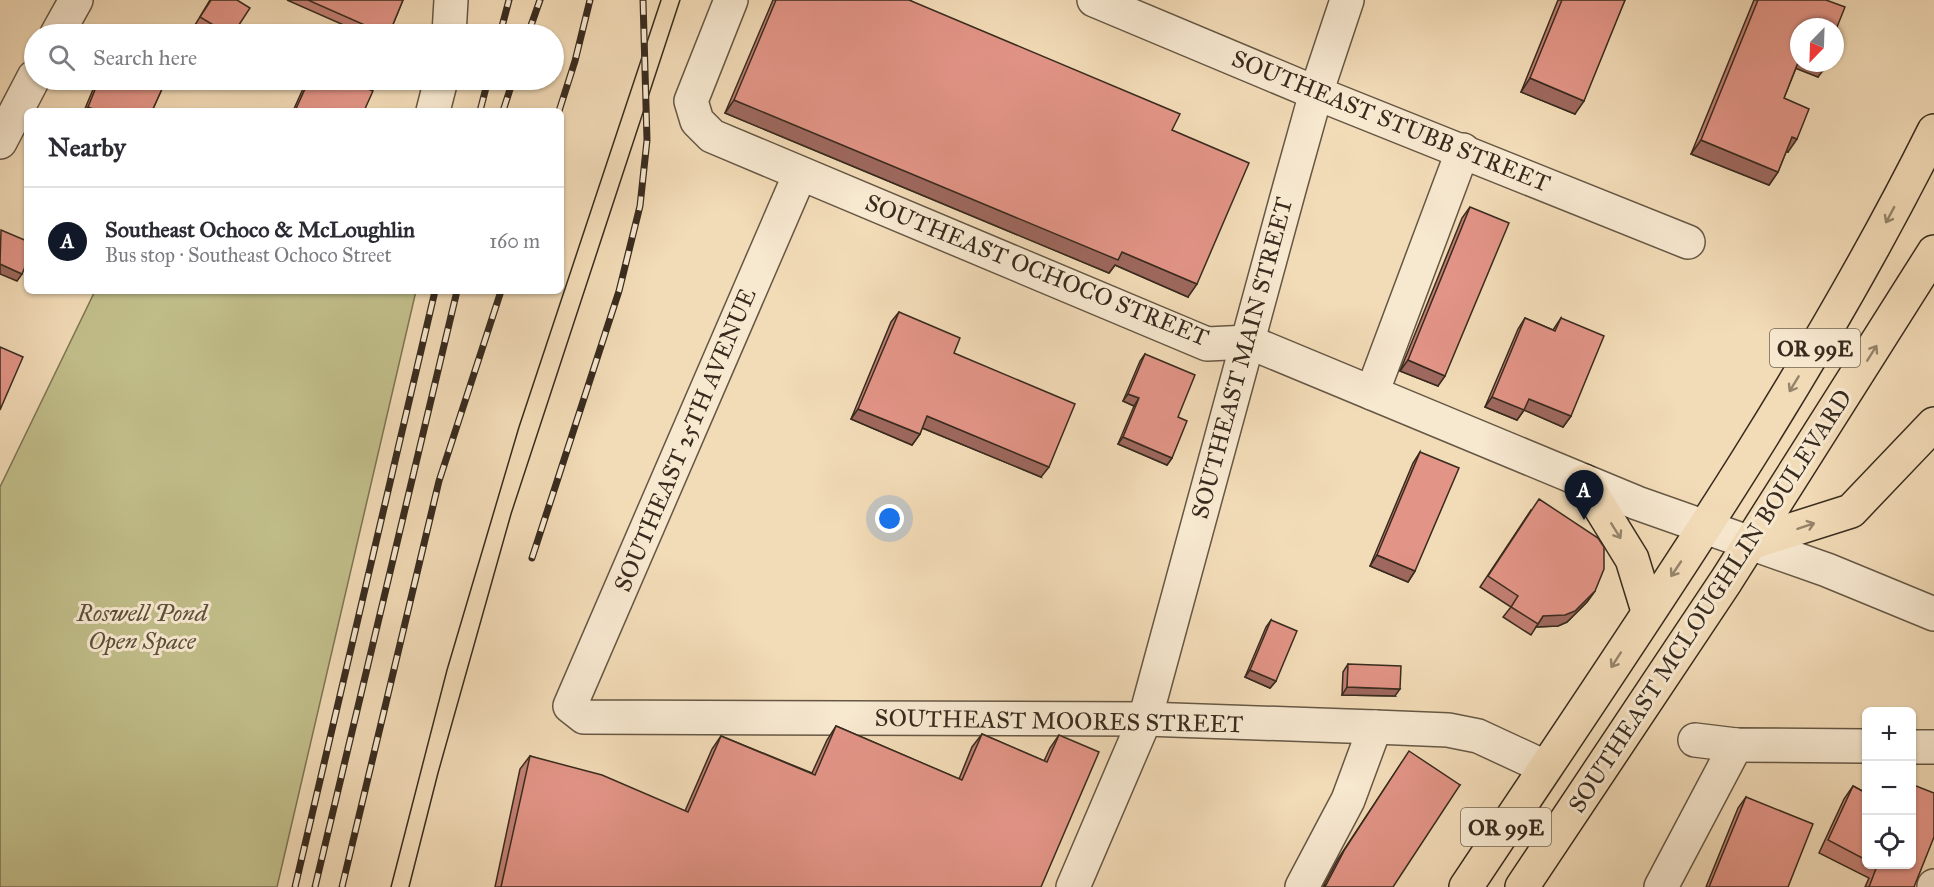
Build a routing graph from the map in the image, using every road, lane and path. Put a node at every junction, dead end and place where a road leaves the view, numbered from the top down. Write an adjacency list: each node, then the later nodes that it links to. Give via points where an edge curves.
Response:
1 (76, 0): 6 (street)
2 (451, 0): 7 (street)
3 (731, 0): 15 (street, SOUTHEAST OCHOCO STREET, via 691,101 697,121 712,136)
4 (1094, 0): 10 (street, SOUTHEAST STUBB STREET)
5 (1347, 0): 10 (street, SOUTHEAST MAIN STREET)
6 (63, 24)
7 (450, 24)
8 (27, 90): 13 (street)
9 (438, 90): 11 (street)
10 (1316, 93): 14 (street, SOUTHEAST STUBB STREET); 18 (street, SOUTHEAST MAIN STREET)
11 (434, 108)
12 (1934, 130): 22 (highway, SOUTHEAST MCLOUGHLIN BOULEVARD / OR 99E, one-way to 22, via 1856,280)
13 (0, 142)
14 (1462, 150): 16 (street, SOUTHEAST STUBB STREET); 19 (street)
15 (800, 174): 18 (street, SOUTHEAST OCHOCO STREET, via 1207,344); 26 (street, SOUTHEAST 25TH AVENUE)
16 (1688, 242)
17 (1934, 252): 23 (highway, SOUTHEAST MCLOUGHLIN BOULEVARD / OR 99E, one-way to 17)
18 (1249, 342): 19 (street, SOUTHEAST OCHOCO STREET); 27 (street, SOUTHEAST MAIN STREET)
19 (1372, 393): 21 (street, SOUTHEAST OCHOCO STREET)
20 (1934, 424): 23 (highway, one-way to 20, via 1851,511)
21 (1584, 482): 22 (street, SOUTHEAST OCHOCO STREET); 24 (highway, one-way to 24, via 1632,559)
22 (1703, 527): 23 (street, SOUTHEAST OCHOCO STREET); 24 (highway, SOUTHEAST MCLOUGHLIN BOULEVARD / OR 99E, one-way to 24)
23 (1750, 543): 25 (street, SOUTHEAST OCHOCO STREET); 38 (highway, SOUTHEAST MCLOUGHLIN BOULEVARD / OR 99E)
24 (1648, 611): 34 (highway, SOUTHEAST MCLOUGHLIN BOULEVARD / OR 99E, one-way to 34)
25 (1934, 614)
26 (570, 706): 27 (street, SOUTHEAST MOORES STREET, via 584,717)
27 (1145, 719): 28 (street, SOUTHEAST MOORES STREET); 35 (street, SOUTHEAST MAIN STREET)
28 (1375, 727): 34 (street, SOUTHEAST MOORES STREET, via 1448,730 1478,736); 36 (street, via 1348,800)
29 (1695, 740): 30 (street)
30 (1736, 745): 31 (street); 39 (street)
31 (1862, 746)
32 (1916, 747): 33 (street)
33 (1934, 747)
34 (1545, 767): 37 (highway, SOUTHEAST MCLOUGHLIN BOULEVARD / OR 99E)
35 (1073, 887)
36 (1302, 887)
37 (1466, 887)
38 (1522, 887)
39 (1661, 887)

